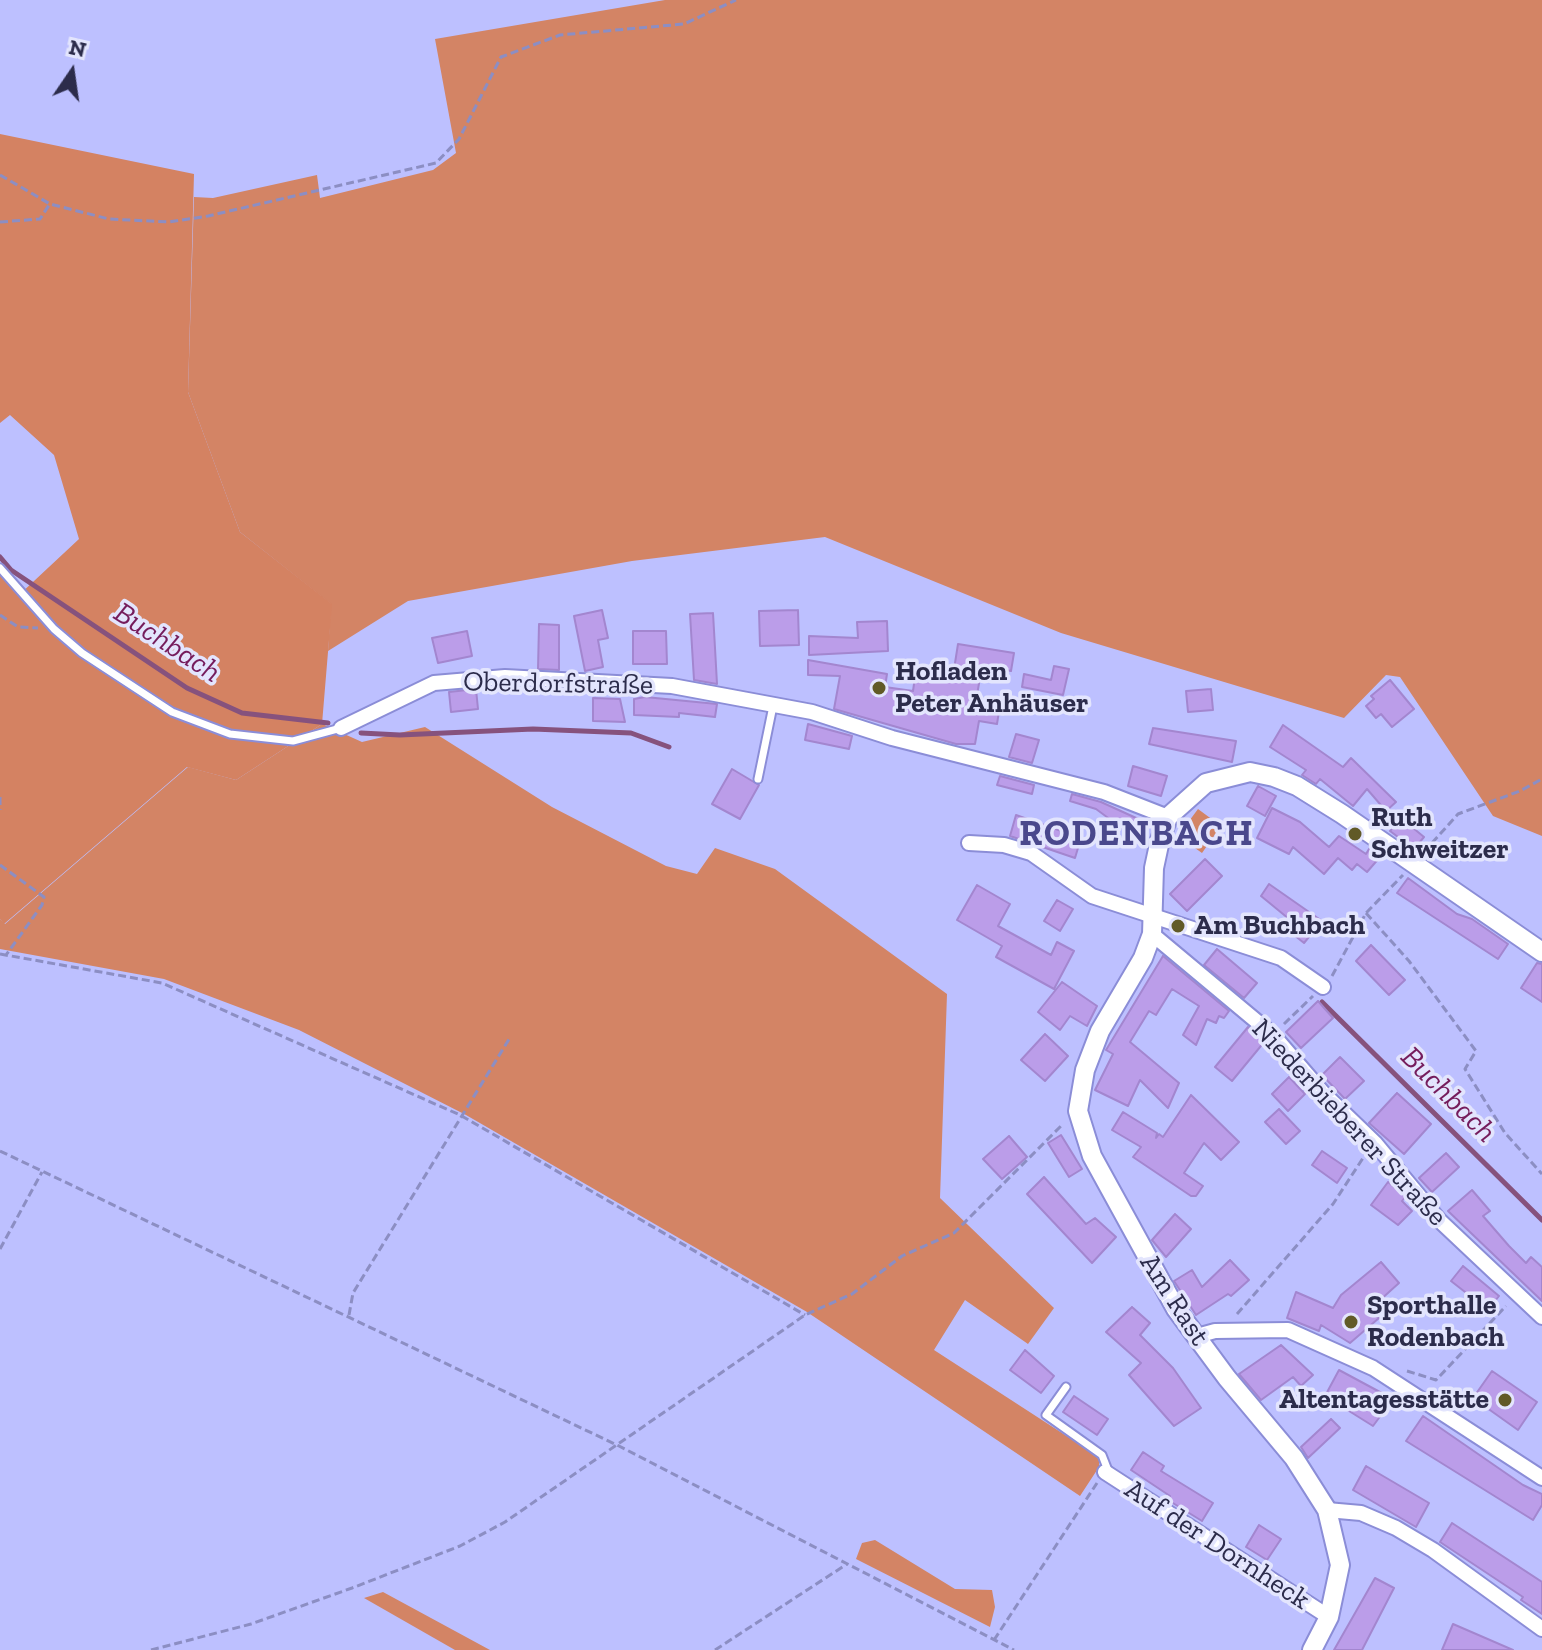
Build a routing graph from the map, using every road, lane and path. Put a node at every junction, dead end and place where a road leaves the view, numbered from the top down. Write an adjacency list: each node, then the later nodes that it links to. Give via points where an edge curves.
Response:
1 (736, 0): 3 (path, via 684,24 560,35 501,57 459,139 436,163 169,222 109,219)
2 (0, 175): 3 (path)
3 (50, 204): 4 (path, via 40,219)
4 (0, 222)
5 (0, 568): 7 (lane, Oberdorfstraße)
6 (0, 615): 7 (path, via 18,627)
7 (54, 629): 9 (lane, Oberdorfstraße, via 114,677 172,712 230,734 293,741)
8 (774, 703): 9 (street, Oberdorfstraße, via 672,686 505,677 434,683); 10 (lane); 14 (street, Oberdorfstraße, via 1104,792)
9 (341, 728)
10 (758, 779)
11 (1542, 779): 16 (path, via 1458,814)
12 (0, 797): 13 (path)
13 (0, 810)
14 (1168, 817): 16 (street, via 1206,783 1250,772 1297,786); 19 (street, via 1154,868)
15 (969, 843): 19 (street, via 1031,853 1092,896)
16 (1414, 864): 18 (path); 20 (street)
17 (0, 865): 22 (path, via 44,897)
18 (1366, 913): 23 (path); 31 (path, via 1476,1051 1465,1069 1505,1133)
19 (1153, 924): 23 (street, via 1281,958); 24 (street, Niederbieberer Straße); 26 (street, Am Rast, via 1143,958 1100,1031 1085,1070)
20 (1542, 952)
21 (0, 954): 22 (path)
22 (6, 955): 27 (path, via 162,983)
23 (1323, 987): 24 (path)
24 (1273, 1035): 28 (street, Niederbieberer Straße)
25 (511, 1036): 27 (path)
26 (1078, 1111): 35 (path, via 954,1233 902,1256 852,1294); 38 (street, Am Rast, via 1092,1156 1117,1205)
27 (460, 1115): 34 (path, via 353,1293); 35 (path)
28 (1375, 1143): 33 (street, Niederbieberer Straße, via 1439,1220); 37 (path, via 1333,1204 1243,1305)
29 (0, 1151): 30 (path)
30 (43, 1171): 32 (path); 34 (path)
31 (1542, 1174)
32 (0, 1249)
33 (1515, 1294): 36 (street, Niederbieberer Straße); 39 (path, via 1436,1380 1381,1363)
34 (349, 1315): 41 (path)
35 (805, 1315): 41 (path)
36 (1542, 1317)
37 (1228, 1332): 38 (street); 39 (street, via 1288,1330)
38 (1197, 1336): 44 (street, Am Rast, via 1294,1458)
39 (1373, 1368): 43 (street)
40 (1066, 1387): 42 (lane, via 1046,1415 1102,1455)
41 (619, 1446): 45 (path); 49 (path, via 516,1516 460,1546 251,1624)
42 (1107, 1474): 46 (street, Auf der Dornheck); 48 (path)
43 (1542, 1478)
44 (1327, 1510): 46 (street, Am Rast, via 1340,1565); 47 (street, via 1361,1513 1396,1528)
45 (847, 1564): 48 (path); 50 (path)
46 (1329, 1617): 52 (street, Am Rast)
47 (1542, 1629)
48 (994, 1640): 51 (path)
49 (151, 1650)
50 (715, 1650)
51 (1014, 1650)
52 (1312, 1650)

